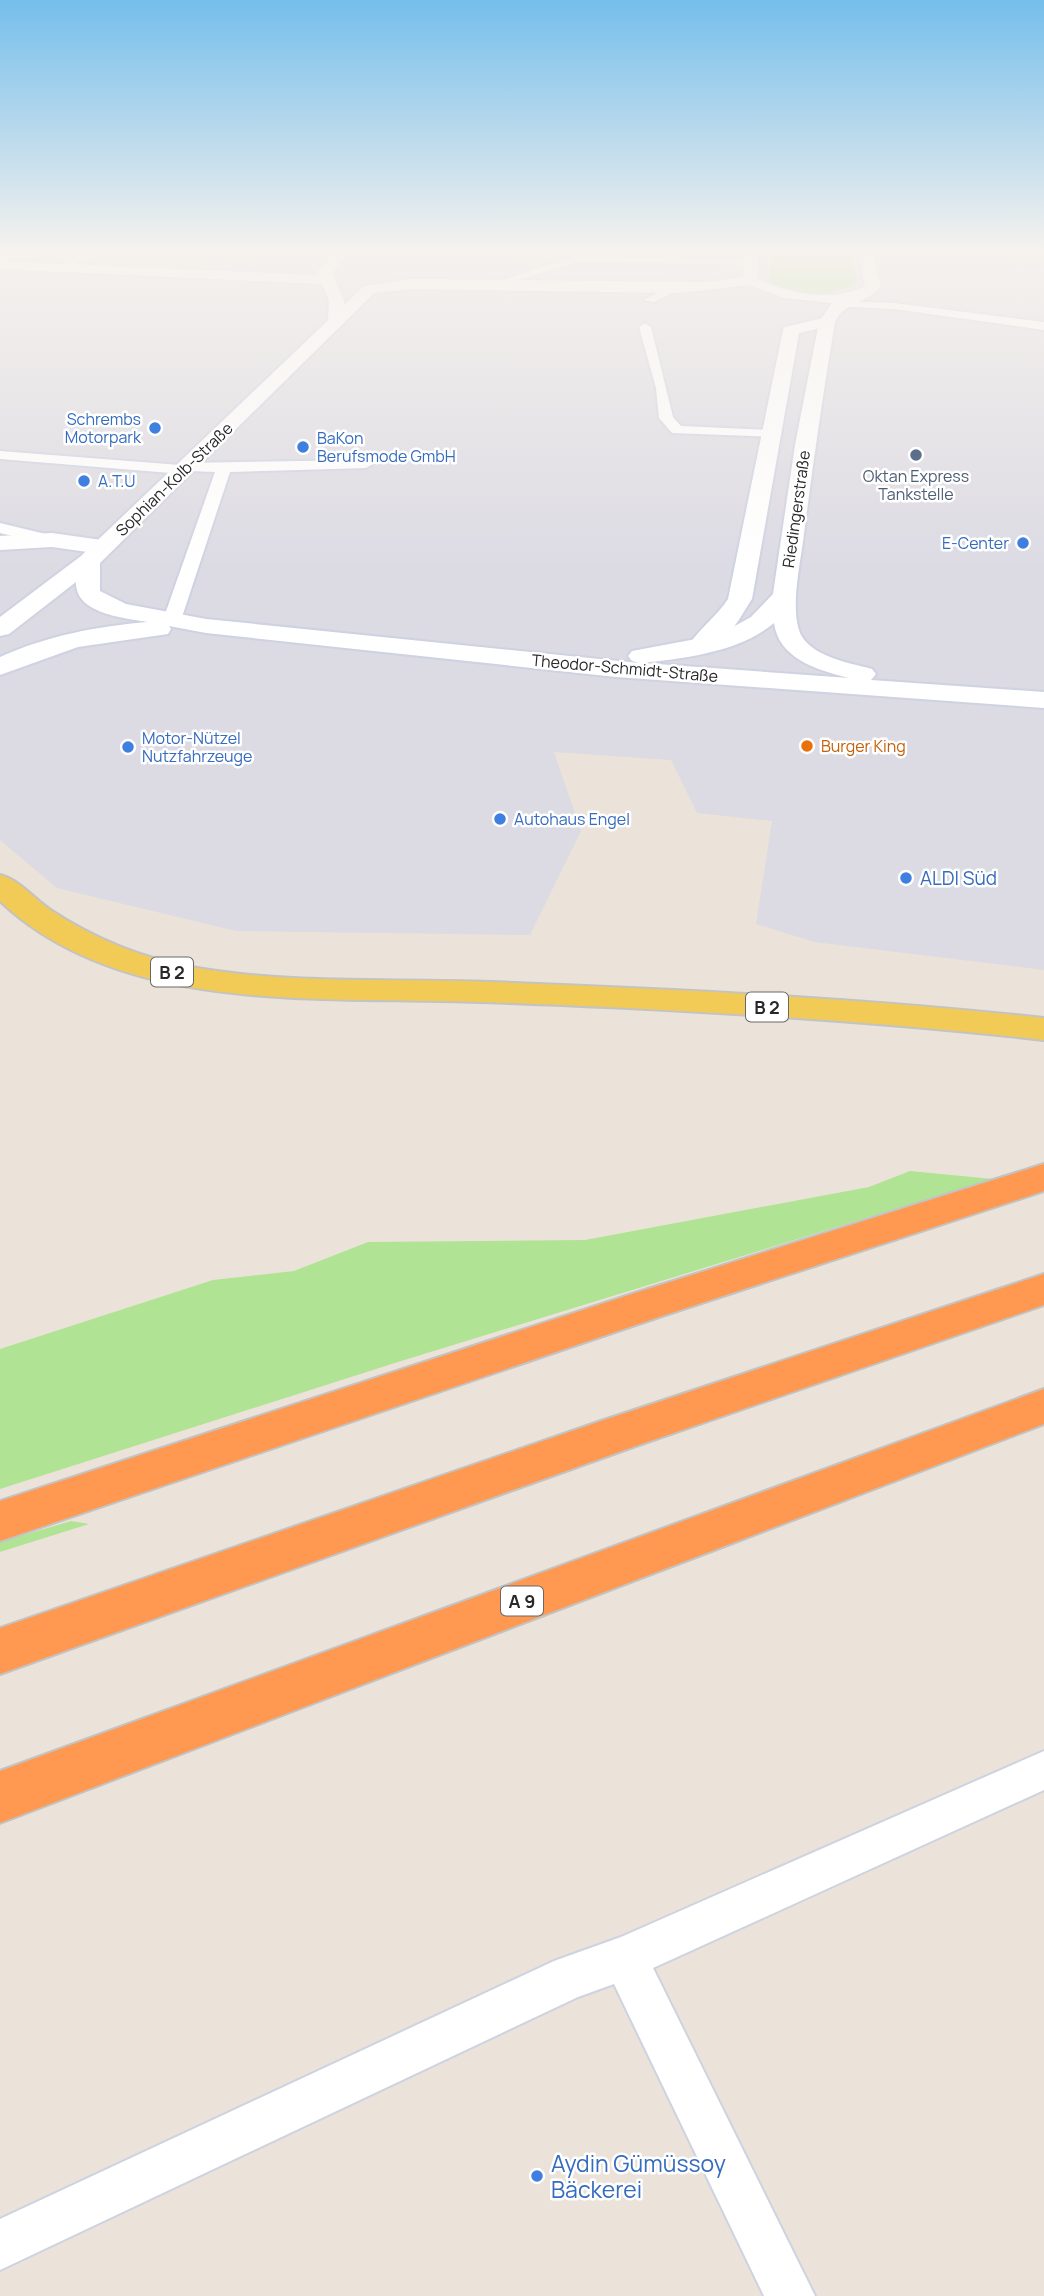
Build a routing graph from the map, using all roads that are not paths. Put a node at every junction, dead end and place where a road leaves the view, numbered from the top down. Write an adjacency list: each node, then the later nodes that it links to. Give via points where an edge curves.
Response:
1 (302, 355): 8 (main road, Sophian-Kolb-Straße)
2 (653, 355): 5 (lane, via 666,418 677,430)
3 (786, 355): 5 (main road, Riedingerstraße)
4 (821, 355): 14 (main road, Riedingerstraße)
5 (770, 434): 18 (main road, Riedingerstraße, via 740,598 724,623)
6 (0, 455): 8 (lane)
7 (366, 464): 9 (lane)
8 (184, 468): 9 (lane); 13 (main road, Sophian-Kolb-Straße)
9 (224, 468): 15 (lane)
10 (0, 528): 11 (lane)
11 (52, 540): 12 (main road, Sophian-Kolb-Straße); 13 (main road, Sophian-Kolb-Straße)
12 (0, 543)
13 (96, 554): 15 (main road, via 87,587 96,600 120,610); 17 (main road)
14 (785, 594): 18 (main road, Riedingerstraße, via 772,614); 21 (main road, via 788,634 798,647 818,659 875,677)
15 (172, 620): 16 (main road)
16 (206, 626): 19 (main road, Theodor-Schmidt-Straße); 20 (main road, via 88,637)
17 (0, 629)
18 (701, 645): 19 (main road, Riedingerstraße, via 610,659)
19 (548, 660): 21 (main road, Theodor-Schmidt-Straße, via 616,669)
20 (0, 667)
21 (1006, 696): 22 (main road, Theodor-Schmidt-Straße)
22 (1044, 700)
23 (0, 884): 24 (main road, B 2, via 55,926 97,950 185,976 249,985 489,991 804,1009)
24 (1044, 1029)
25 (1044, 1177): 28 (highway)
26 (1044, 1289): 29 (highway)
27 (1044, 1405): 31 (highway, A 9)
28 (0, 1521)
29 (0, 1651)
30 (1044, 1770): 32 (lane)
31 (0, 1797)
32 (625, 1958): 33 (lane, via 570,1977); 34 (lane)
33 (0, 2245)
34 (790, 2296)

